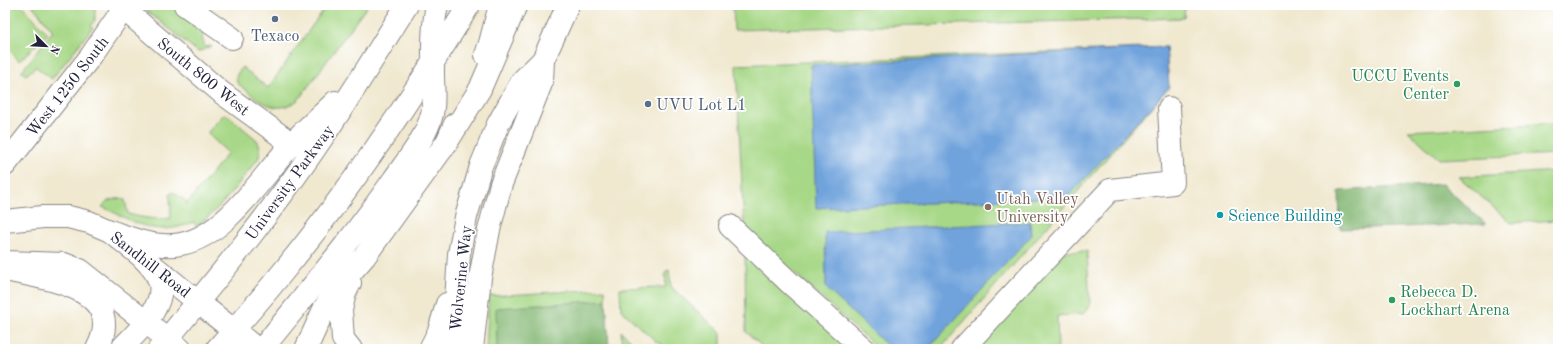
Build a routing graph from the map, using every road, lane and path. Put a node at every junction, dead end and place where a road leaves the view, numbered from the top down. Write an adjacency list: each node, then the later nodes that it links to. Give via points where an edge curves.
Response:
1 (185, 5): 9 (main road)
2 (407, 5): 12 (main road, University Parkway)
3 (437, 5): 11 (main road)
4 (469, 5): 11 (main road)
5 (500, 5): 14 (main road, via 490,43)
6 (516, 5): 14 (main road, via 480,89)
7 (568, 5): 10 (main road, Wolverine Way)
8 (123, 6): 15 (main road, South 800 West, via 222,93); 16 (main road, West 1250 South, via 91,56)
9 (232, 38)
10 (543, 60): 20 (main road, Wolverine Way, via 522,81 498,124 480,166); 38 (main road, Wolverine Way, via 542,81 501,184 489,230 480,278)
11 (433, 65): 27 (main road, via 320,225); 33 (main road, via 432,113 419,144 328,267)
12 (362, 76): 15 (main road); 25 (main road, University Parkway, via 278,200)
13 (1170, 108): 40 (main road, via 1173,183 1110,190)
14 (447, 142): 21 (main road)
15 (292, 144): 19 (main road, via 222,223 208,233 181,244 160,246)
16 (5, 165)
17 (5, 221): 19 (main road, Sandhill Road, via 43,216 68,217)
18 (730, 226): 39 (main road)
19 (110, 231): 22 (main road, Sandhill Road)
20 (459, 254): 36 (main road, via 443,320); 37 (main road, Wolverine Way)
21 (365, 256): 34 (main road, via 338,287 325,307); 35 (main road, via 345,293 340,310 343,339)
22 (143, 258): 25 (main road, Sandhill Road); 26 (main road, via 159,278 161,288 155,308)
23 (5, 262): 26 (main road, via 64,264 80,270)
24 (5, 270): 29 (main road, via 57,281 92,298 100,309 104,325)
25 (198, 302): 27 (main road, Sandhill Road); 28 (main road, University Parkway)
26 (146, 322): 28 (main road); 30 (main road)
27 (234, 330): 31 (main road); 32 (main road, Sandhill Road)
28 (169, 346)
29 (97, 349)
30 (121, 349)
31 (217, 349)
32 (257, 349)
33 (262, 349)
34 (306, 349)
35 (351, 349)
36 (430, 349)
37 (453, 349)
38 (472, 349)
39 (864, 349)
40 (962, 349)

